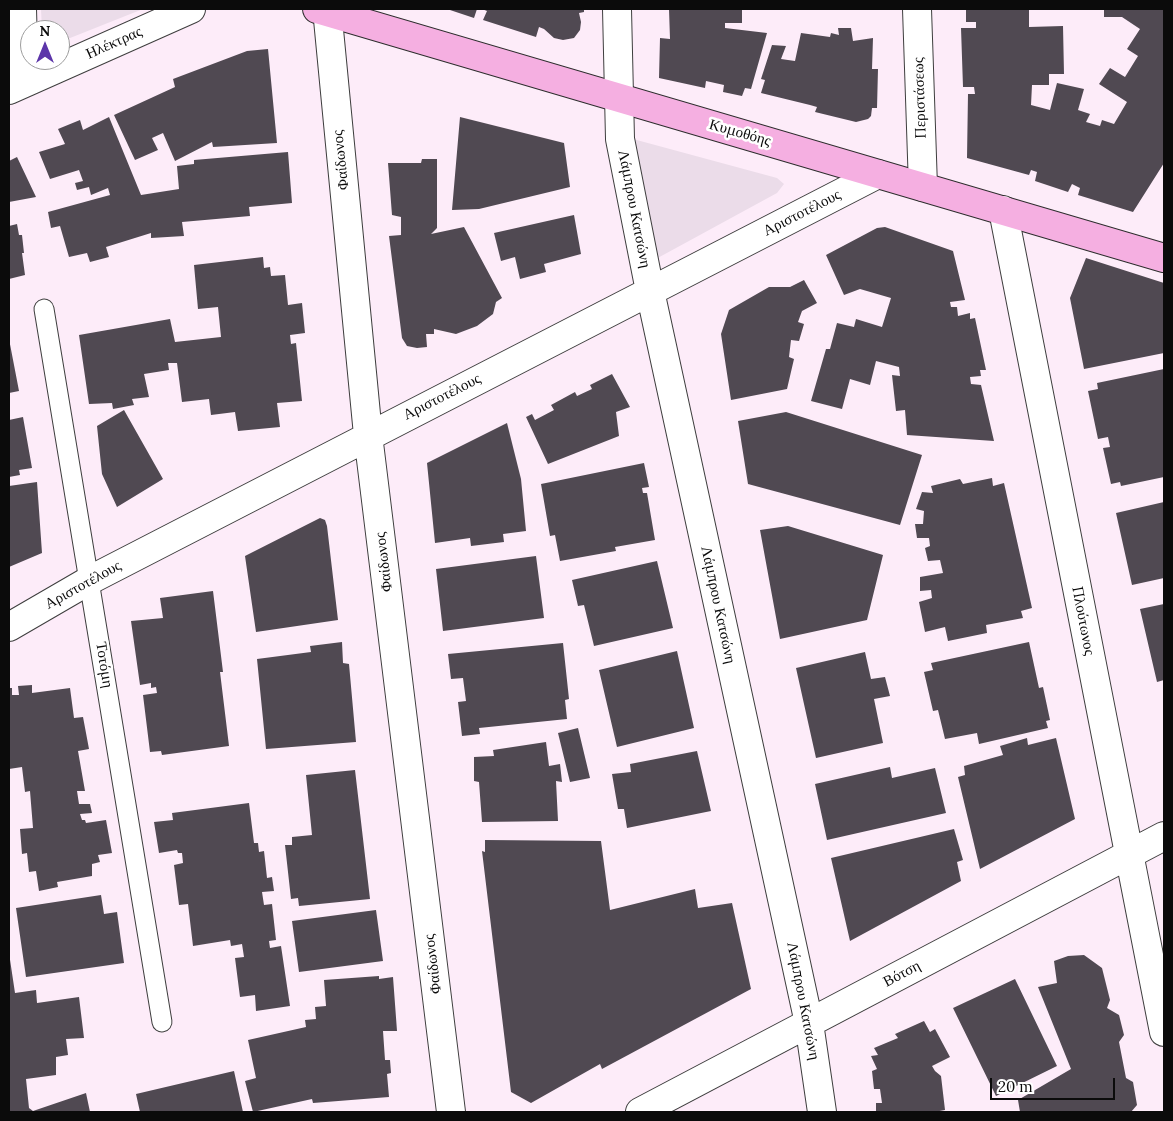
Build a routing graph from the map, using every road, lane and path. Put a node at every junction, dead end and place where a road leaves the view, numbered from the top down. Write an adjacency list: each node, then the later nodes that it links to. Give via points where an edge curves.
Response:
1 (22, 9): 6 (street)
2 (191, 9): 6 (street, Ηλέκτρας)
3 (617, 9): 7 (street, Λάμπρου Κατσώνη)
4 (917, 9): 9 (street, Περιστάσεως)
5 (323, 10): 7 (street, Κυμοθόης); 14 (street, Φαίδωνος)
6 (16, 87)
7 (619, 98): 8 (street, Κυμοθόης); 12 (street, Λάμπρου Κατσώνη, via 620,138)
8 (878, 174): 9 (street, Κυμοθόης); 12 (street, Αριστοτέλους)
9 (923, 187): 10 (street, Κυμοθόης)
10 (1003, 210): 11 (street, Κυμοθόης); 18 (street, Πλούτωνος)
11 (1164, 258)
12 (650, 291): 14 (street, Αριστοτέλους); 20 (street, Λάμπρου Κατσώνη)
13 (44, 309): 15 (lane, Τοτόμη)
14 (368, 435): 15 (street, Αριστοτέλους); 22 (street, Φαίδωνος)
15 (90, 580): 16 (street, Αριστοτέλους); 19 (lane, Τοτόμη)
16 (9, 627)
17 (1164, 836): 18 (street, Βότση)
18 (1129, 854): 20 (street, Βότση); 21 (street, Πλούτωνος)
19 (162, 1022)
20 (809, 1023): 23 (street, Βότση); 24 (street, Λάμπρου Κατσώνη)
21 (1164, 1032)
22 (451, 1112)
23 (640, 1112)
24 (822, 1112)

